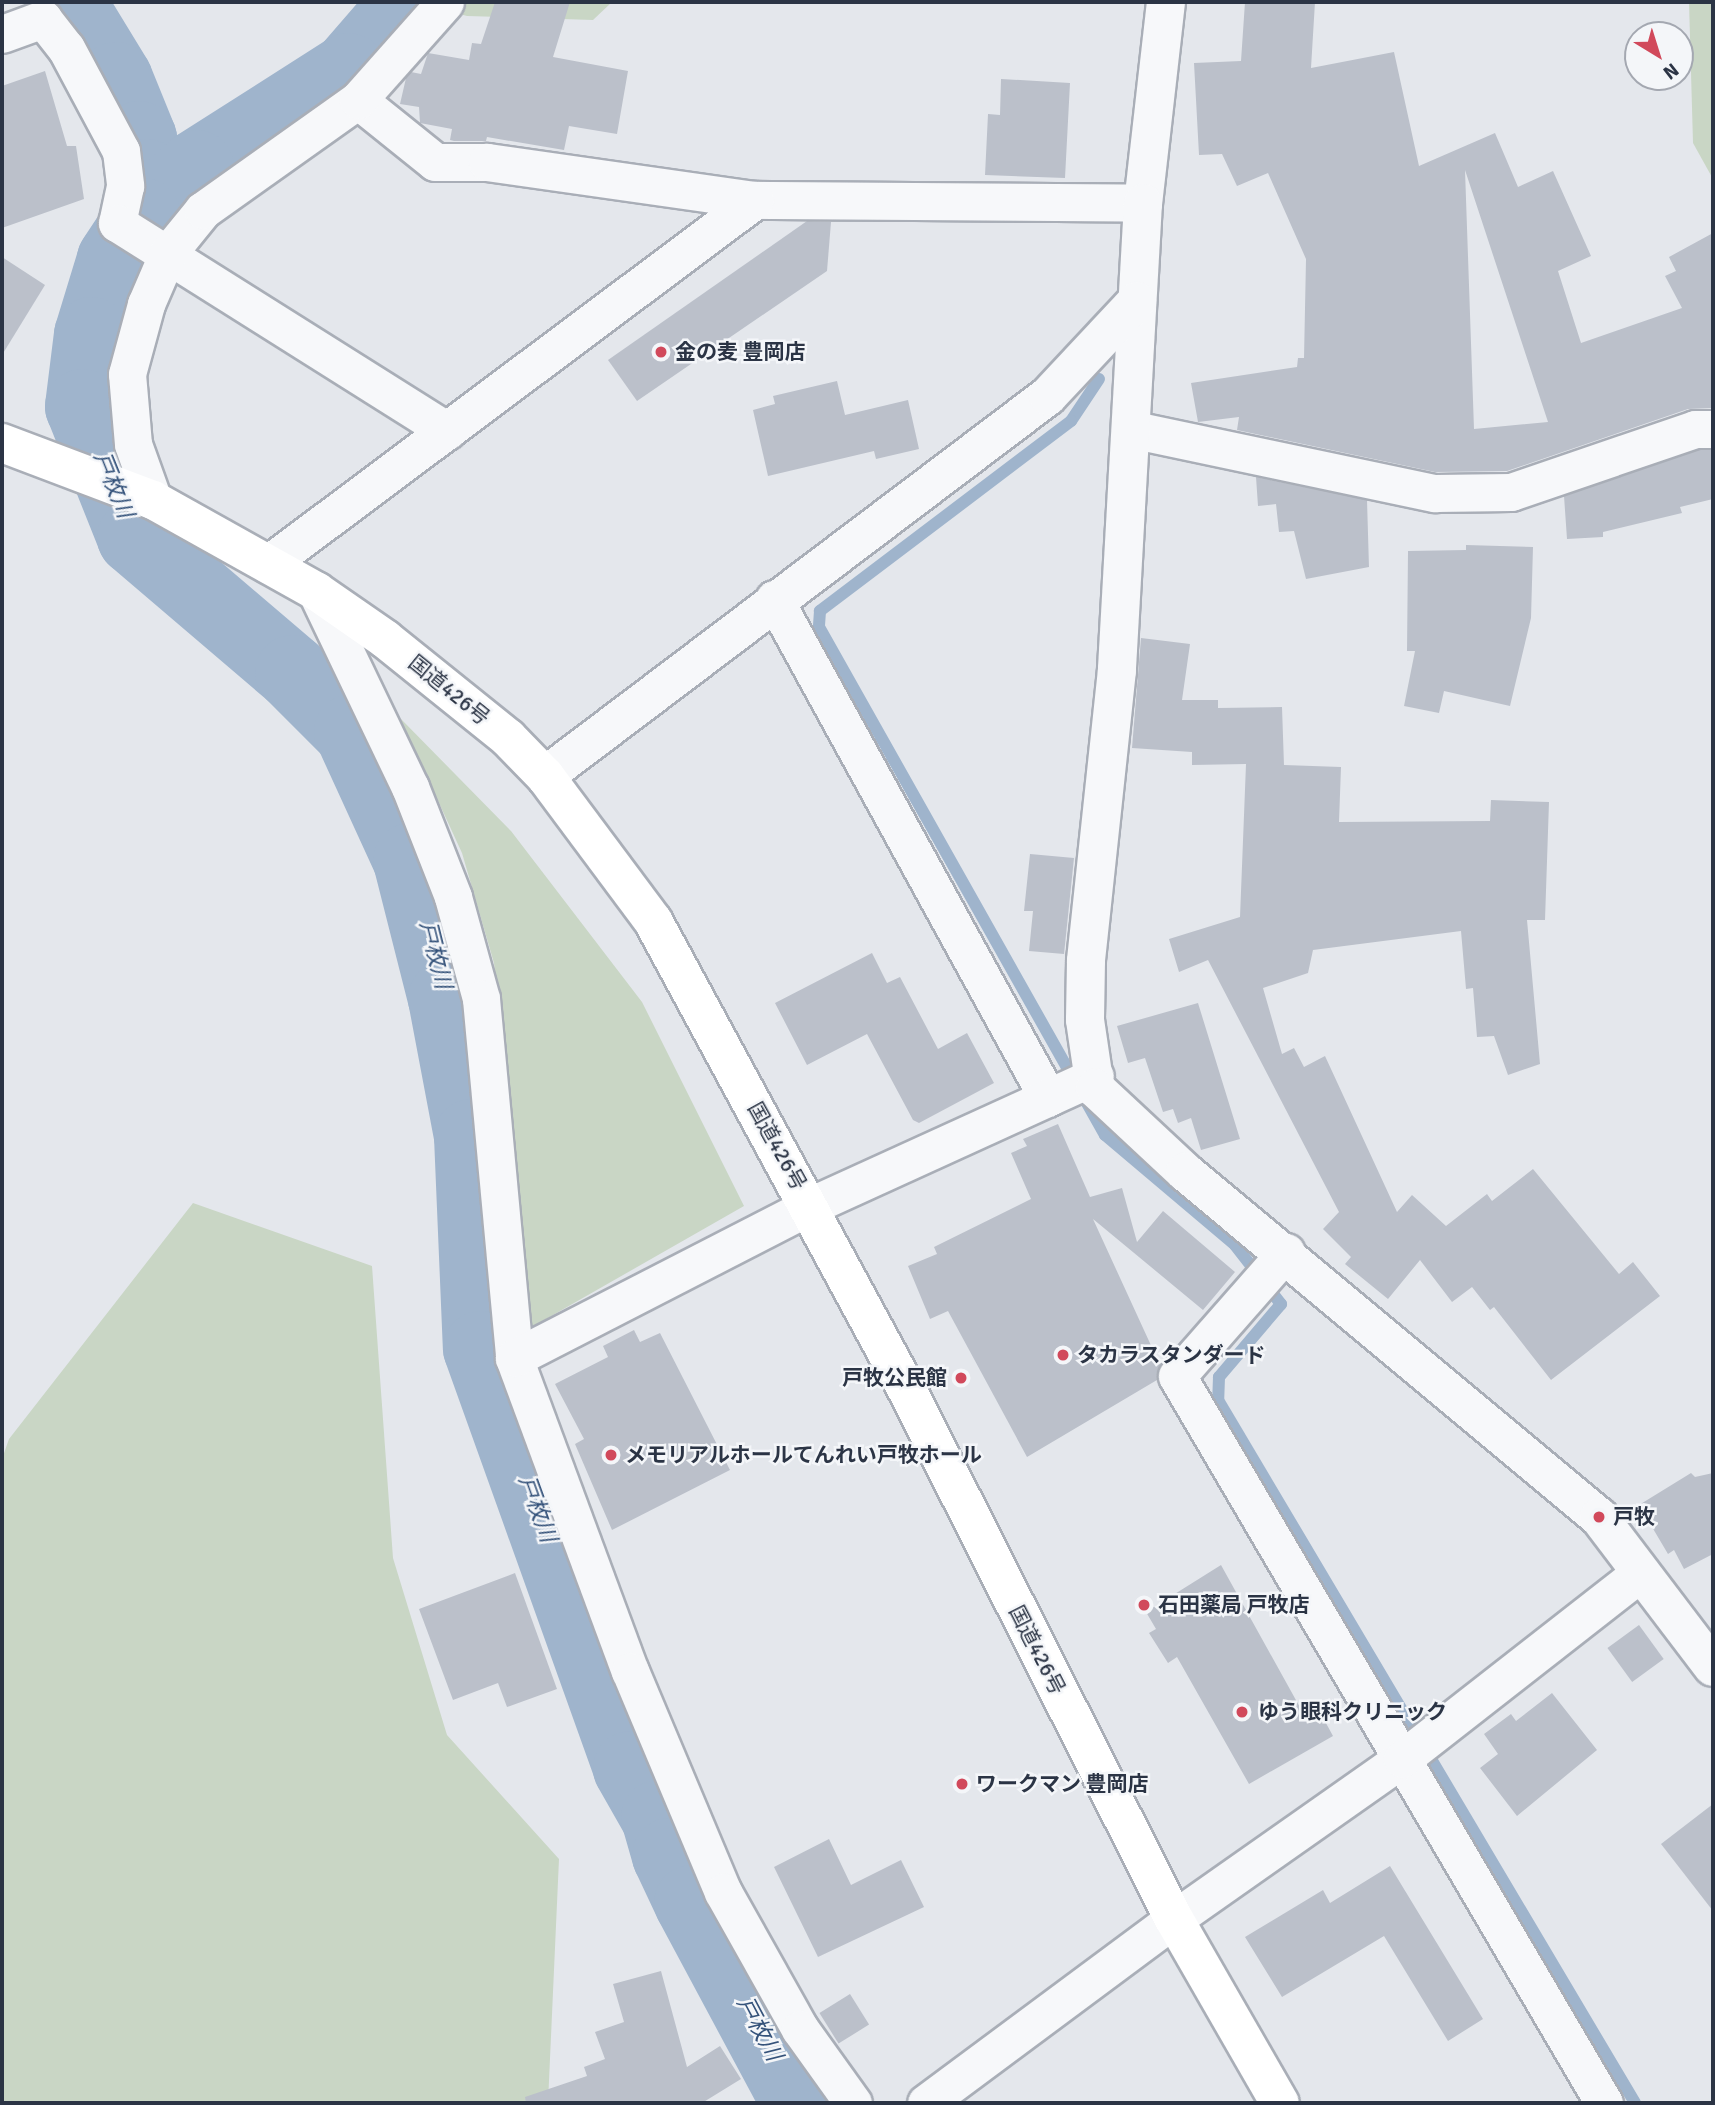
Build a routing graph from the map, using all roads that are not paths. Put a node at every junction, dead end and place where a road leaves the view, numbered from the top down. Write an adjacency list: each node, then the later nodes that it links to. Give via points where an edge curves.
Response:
1 (445, 2): 4 (street)
2 (1166, 2): 6 (street)
3 (2, 34): 7 (street, via 43,19 66,48 121,151 125,186 117,223)
4 (358, 100): 5 (street, via 435,162 487,162); 7 (street, via 203,210)
5 (755, 200): 6 (street); 11 (street)
6 (1143, 203): 8 (street)
7 (168, 253): 11 (street); 13 (street, via 146,304 127,374)
8 (1137, 301): 9 (street); 16 (street, via 1048,396)
9 (1130, 429): 10 (street, via 1435,493 1511,492 1695,429); 18 (street, via 1116,670 1086,961 1085,1020)
10 (1713, 429)
11 (447, 431): 14 (street)
12 (2, 443): 13 (highway, 国道426号)
13 (141, 495): 14 (highway, 国道426号)
14 (268, 564): 15 (highway, 国道426号)
15 (316, 592): 17 (highway, 国道426号, via 385,639 488,722); 22 (street, via 410,787 453,897 481,999)
16 (774, 599): 17 (street); 19 (street)
17 (545, 776): 20 (highway, 国道426号, via 653,920)
18 (1095, 1076): 19 (street); 21 (street, via 1095,1088 1156,1146)
19 (1048, 1098): 20 (street)
20 (810, 1206): 22 (street); 26 (highway, 国道426号)
21 (1286, 1252): 23 (street, via 1599,1517); 25 (street, via 1177,1376)
22 (514, 1358): 27 (street, via 630,1671 723,1892 800,2029)
23 (1640, 1573): 24 (street); 25 (street)
24 (1713, 1667)
25 (1402, 1759): 26 (street); 30 (street)
26 (1174, 1919): 28 (street); 29 (highway, 国道426号)
27 (853, 2103)
28 (926, 2103)
29 (1280, 2103)
30 (1604, 2103)

